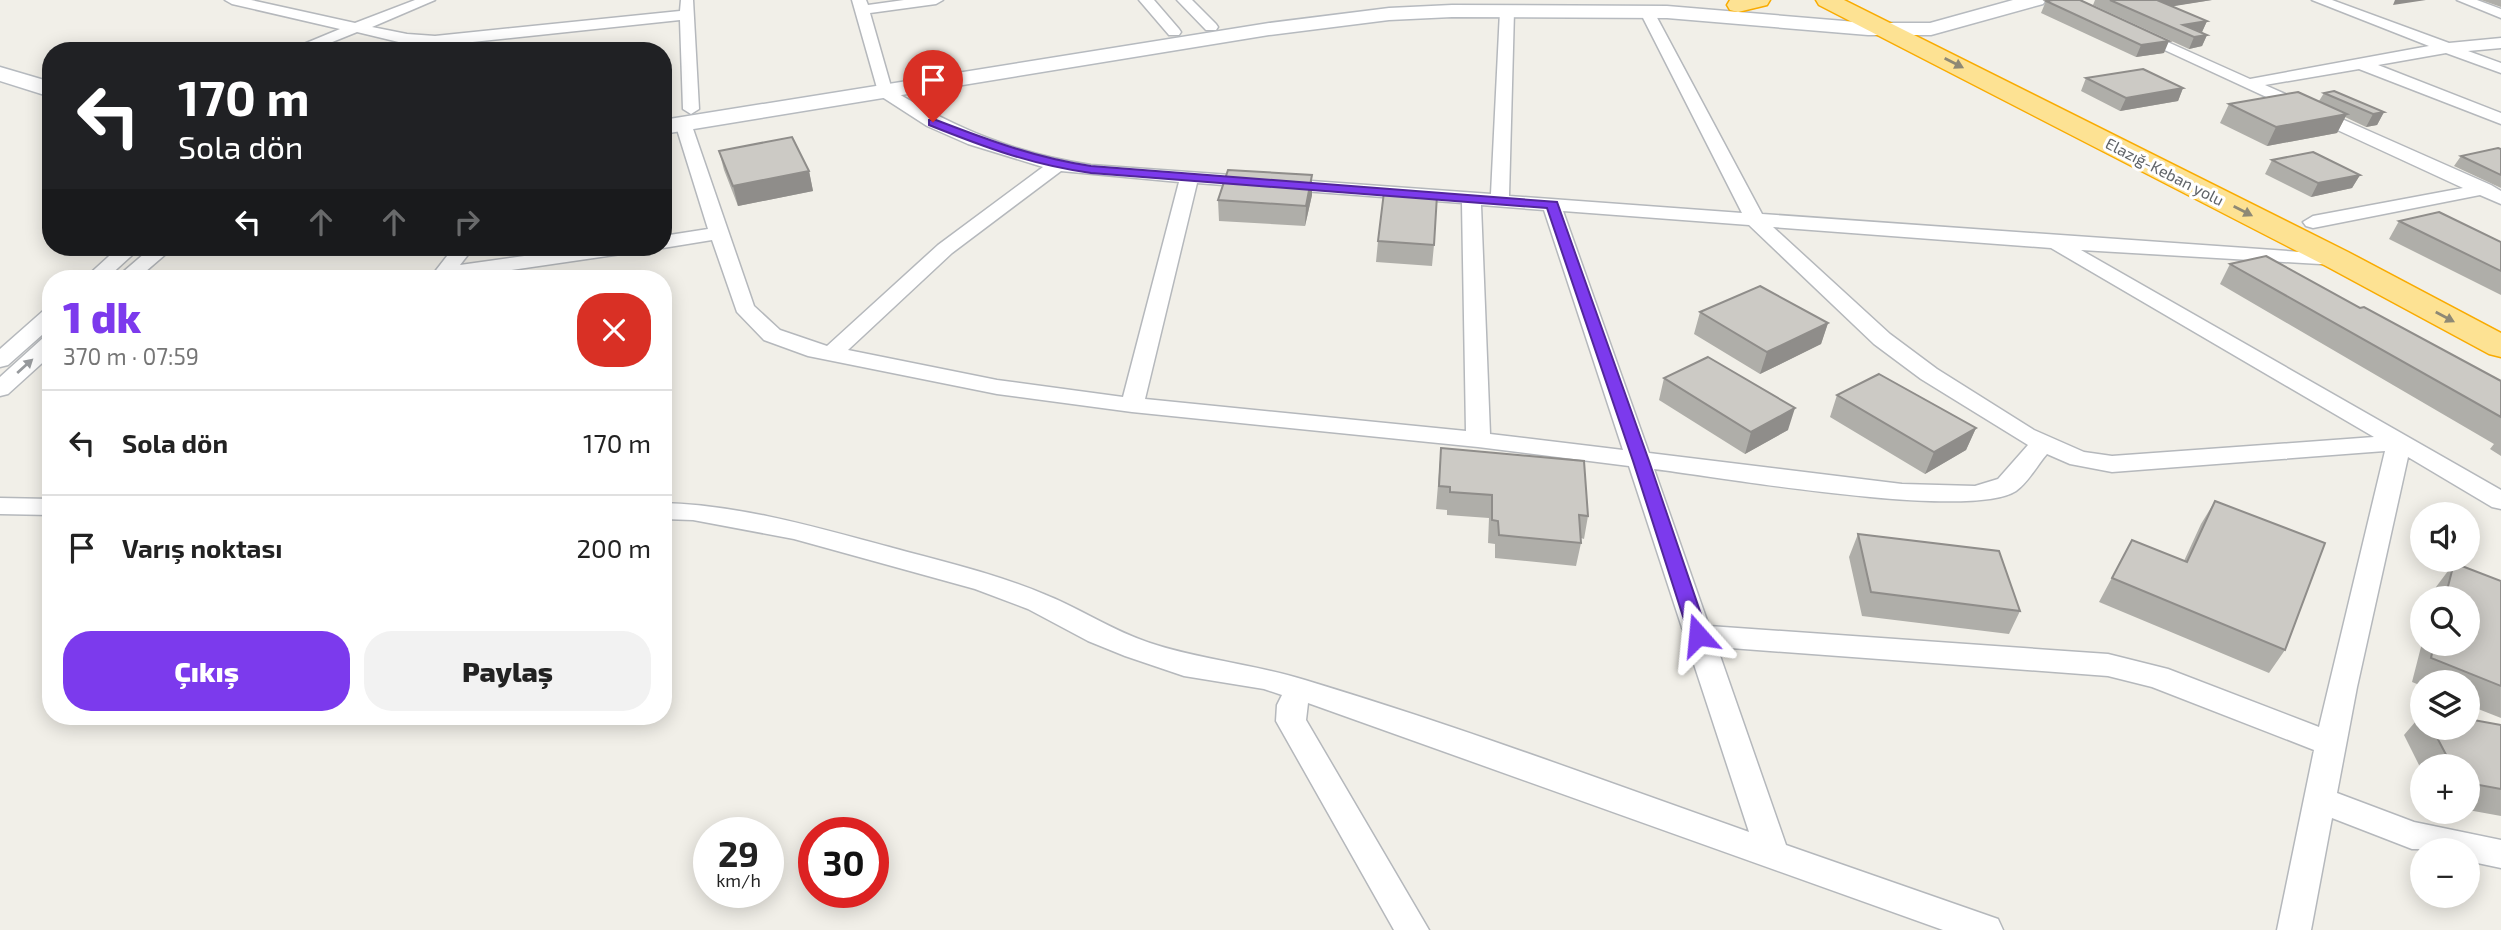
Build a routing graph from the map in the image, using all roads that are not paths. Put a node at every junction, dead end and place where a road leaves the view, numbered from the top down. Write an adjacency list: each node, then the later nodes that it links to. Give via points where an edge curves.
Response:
1 (232, 0): 21 (street)
2 (428, 0): 21 (street)
3 (936, 0): 13 (street)
4 (1146, 0): 25 (street)
5 (1184, 0): 22 (street)
6 (1436, 0): 22 (main road)
7 (1614, 0): 12 (main road)
8 (1827, 0): 14 (highway, Elazığ-Keban yolu)
9 (2036, 0): 18 (main road)
10 (2319, 0): 28 (street)
11 (2464, 0): 19 (street)
12 (1748, 3): 14 (main road)
13 (860, 5): 33 (street)
14 (1864, 7): 20 (highway, Elazığ-Keban yolu)
15 (687, 8): 21 (street, via 451,41 407,39); 37 (street)
16 (1507, 10): 17 (main road); 33 (main road, via 1421,11 1344,19); 45 (street)
17 (1647, 12): 20 (main road); 47 (street)
18 (1990, 13): 20 (main road, via 1954,11); 24 (main road)
19 (2501, 14)
20 (1893, 21): 24 (highway, Elazığ-Keban yolu); 56 (highway, Elazığ-Keban yolu, one-way to 56)
21 (358, 27): 26 (street)
22 (1212, 27): 25 (main road)
23 (2124, 28): 32 (street)
24 (1931, 29): 48 (highway, Elazığ-Keban yolu)
25 (1174, 32): 33 (main road)
26 (319, 42)
27 (2501, 43): 28 (street)
28 (2446, 48): 29 (street); 30 (street)
29 (2361, 63): 32 (street); 38 (street)
30 (2501, 68)
31 (0, 74): 34 (main road)
32 (2247, 84): 42 (street)
33 (882, 86): 37 (main road); 39 (street, via 933,122 974,140)
34 (42, 87)
35 (0, 91): 36 (main road)
36 (42, 103)
37 (675, 118): 49 (street)
38 (2501, 119)
39 (1057, 165): 40 (street); 65 (street, via 946,249)
40 (1189, 179): 43 (street); 68 (street)
41 (2501, 185): 42 (street)
42 (2481, 190): 44 (street); 48 (street)
43 (1471, 198): 45 (street); 69 (street)
44 (2501, 198)
45 (1500, 201): 46 (street)
46 (1552, 205): 47 (street); 72 (street)
47 (1756, 221): 51 (street); 70 (street, via 1882,338 1996,418)
48 (2313, 222): 61 (highway, Elazığ-Keban yolu)
49 (720, 233): 50 (street); 65 (street, via 744,307 752,317 772,335)
50 (672, 241)
51 (2054, 242): 56 (street); 71 (street)
52 (121, 256): 57 (street)
53 (153, 256): 58 (street)
54 (457, 256): 59 (street)
55 (570, 256): 60 (street)
56 (2337, 259): 63 (highway, Elazığ-Keban yolu, one-way to 63)
57 (104, 270)
58 (137, 270)
59 (447, 270)
60 (480, 270)
61 (2501, 320)
62 (42, 324): 66 (street)
63 (2501, 348)
64 (42, 351): 67 (street, one-way to 64)
65 (831, 354): 68 (street, via 997,387)
66 (0, 360)
67 (0, 388)
68 (1132, 405): 69 (street)
69 (1478, 440): 72 (street)
70 (2043, 443): 71 (street, via 2079,459 2112,464); 72 (street, via 2007,485 1964,494 1850,488)
71 (2399, 443): 73 (street); 79 (street)
72 (1641, 461): 77 (street)
73 (2501, 501)
74 (0, 506): 75 (street)
75 (42, 507)
76 (672, 512): 78 (street, via 794,530 984,582 1038,602 1135,649 1184,665)
77 (1698, 635): 79 (street, via 2108,666 2158,677); 81 (street)
78 (1300, 689): 81 (street); 83 (street, via 1291,721)
79 (2330, 744): 80 (street)
80 (2320, 800): 82 (street, via 2412,835); 85 (street)
81 (1773, 854): 84 (street)
82 (2501, 854)
83 (1412, 930)
84 (1986, 930)
85 (2294, 930)

